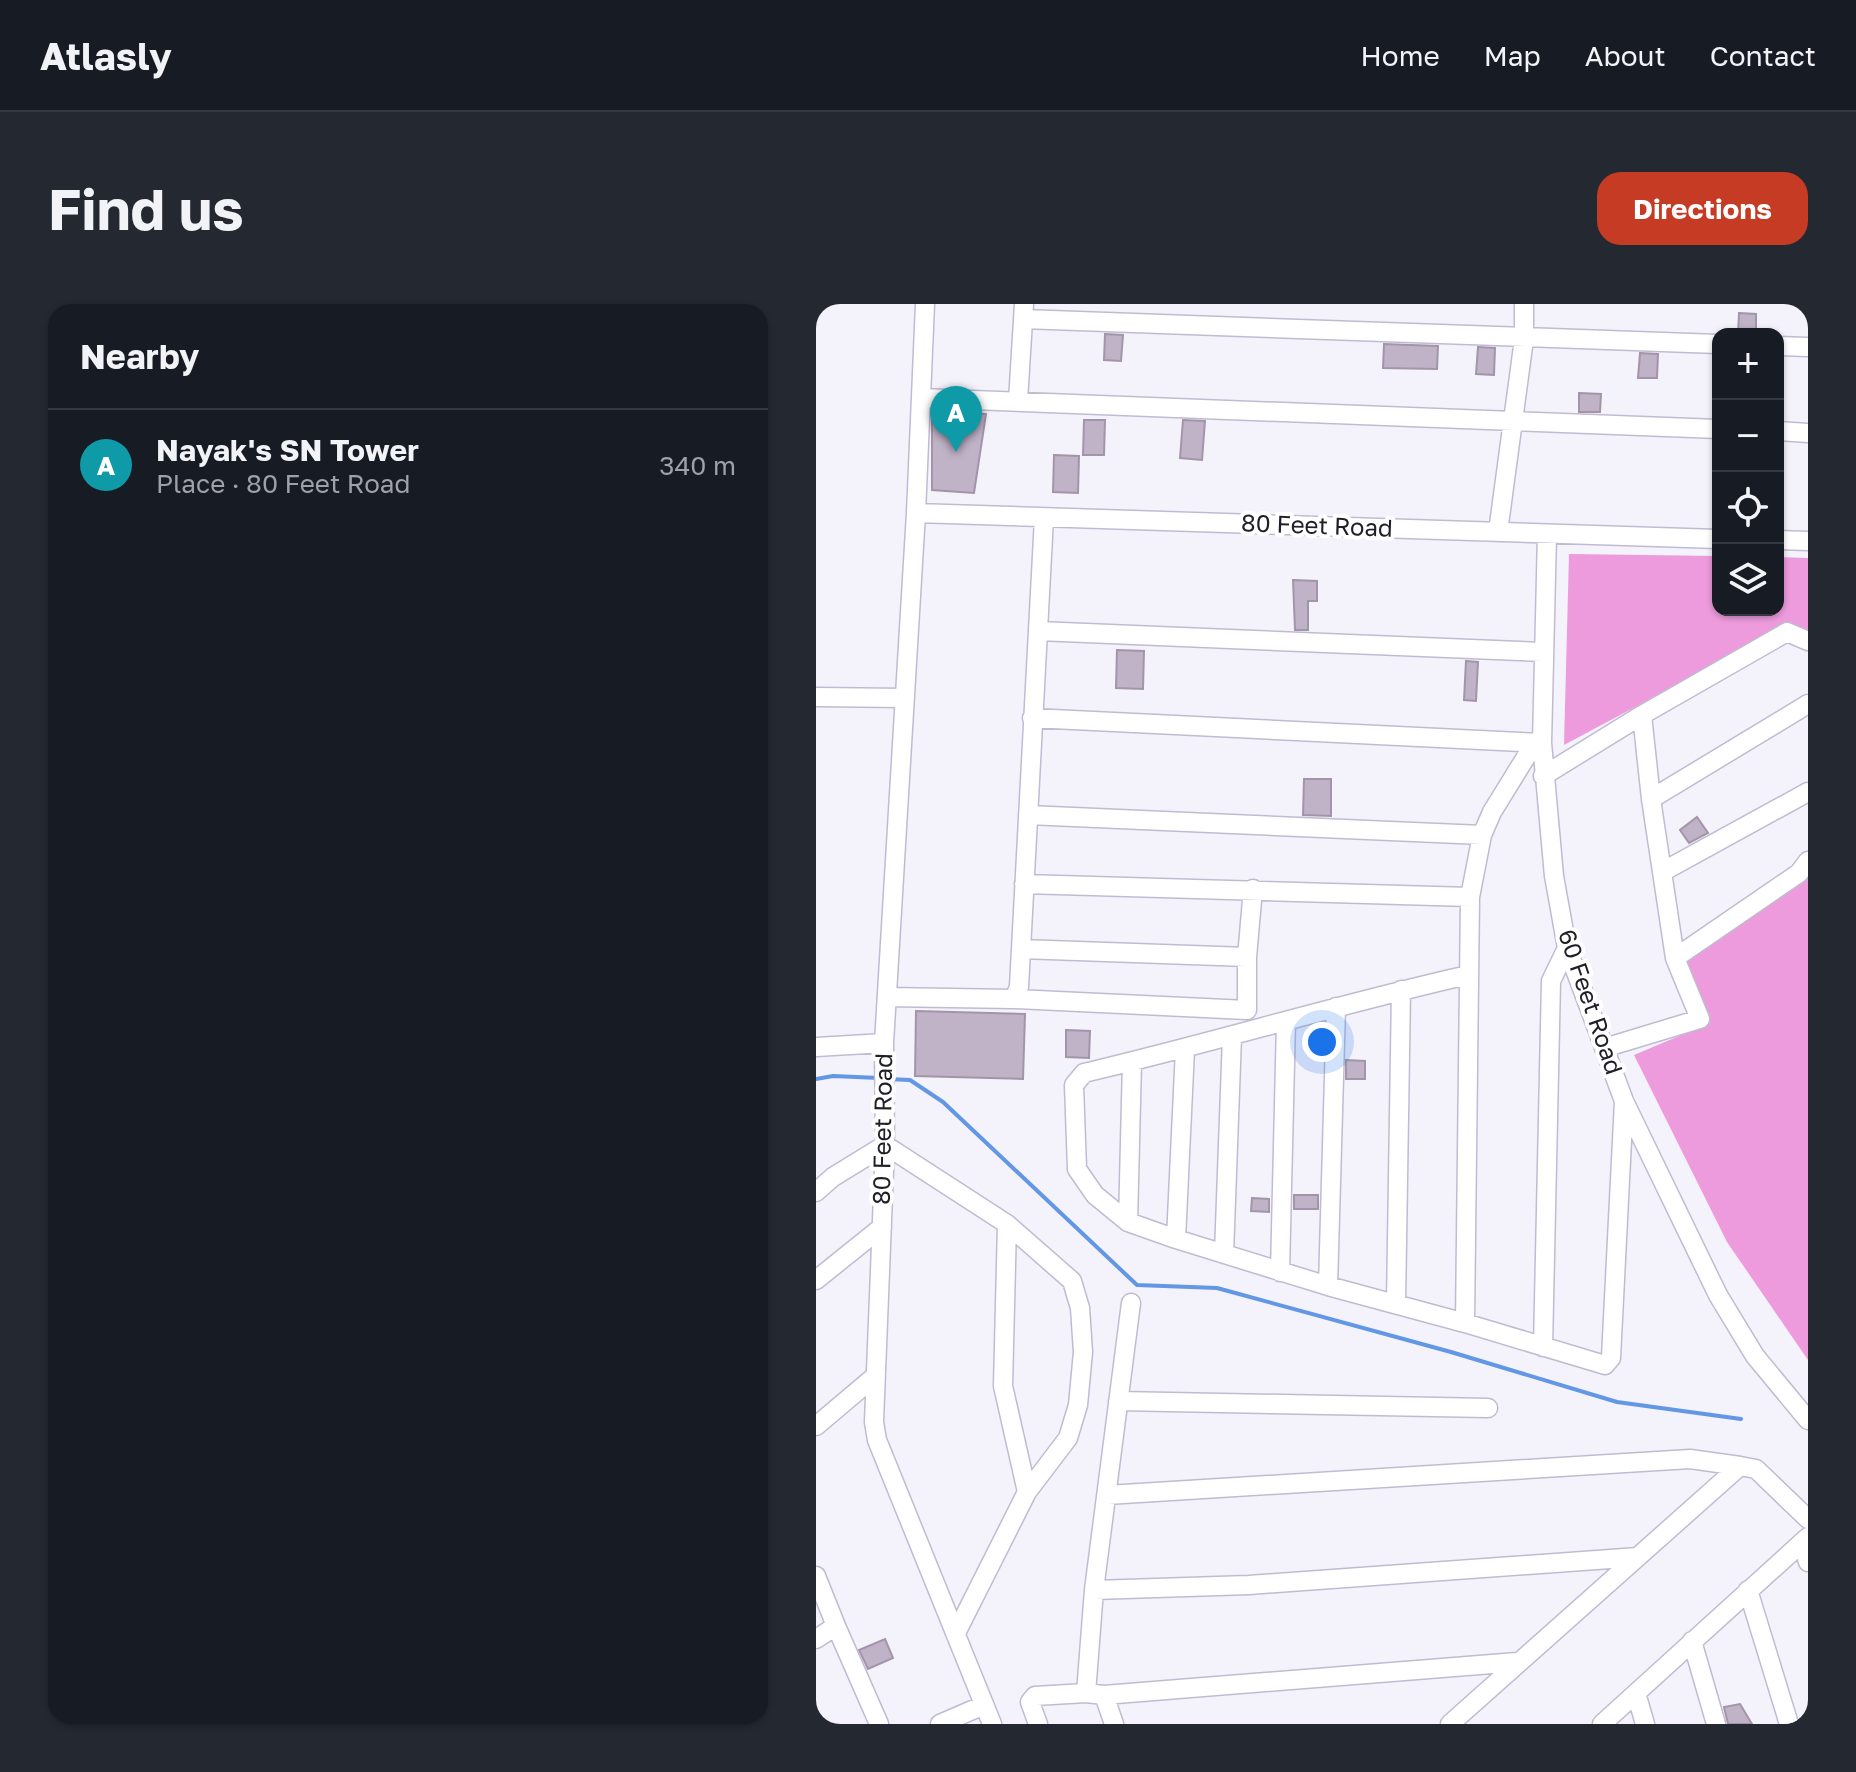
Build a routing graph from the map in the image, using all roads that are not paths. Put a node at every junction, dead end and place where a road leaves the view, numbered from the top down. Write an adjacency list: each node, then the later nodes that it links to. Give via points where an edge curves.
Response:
1 (925, 304): 8 (street, 80 Feet Road)
2 (1524, 304): 4 (street)
3 (1023, 312): 4 (street); 9 (street)
4 (1524, 339): 5 (street); 10 (street)
5 (1712, 344)
6 (1784, 346): 7 (street)
7 (1808, 347)
8 (921, 398): 9 (street); 14 (street, 80 Feet Road)
9 (1018, 401): 10 (street)
10 (1513, 420): 11 (street); 16 (street)
11 (1712, 429)
12 (1784, 431): 13 (street)
13 (1808, 433)
14 (916, 513): 15 (street, 80 Feet Road); 25 (street, 80 Feet Road)
15 (1044, 518): 16 (street, 80 Feet Road); 21 (street)
16 (1498, 532): 17 (street, 80 Feet Road)
17 (1547, 534): 18 (street, 80 Feet Road); 23 (street, 60 Feet Road)
18 (1712, 539)
19 (1784, 540): 20 (street)
20 (1808, 541)
21 (1038, 631): 23 (street); 28 (street)
22 (1808, 641): 27 (street, via 1787,632)
23 (1543, 652): 29 (street, 60 Feet Road)
24 (816, 697): 25 (street)
25 (905, 698): 46 (street, 80 Feet Road)
26 (1808, 704): 32 (street)
27 (1642, 715): 30 (street); 32 (street)
28 (1032, 718): 29 (street); 33 (street)
29 (1538, 744): 30 (street, 60 Feet Road); 34 (street, via 1512,775)
30 (1543, 776): 40 (street, 60 Feet Road)
31 (1808, 792): 36 (street)
32 (1651, 799): 36 (street)
33 (1028, 815): 34 (street); 37 (street)
34 (1482, 835): 39 (street)
35 (1808, 861): 43 (street, via 1799,873)
36 (1662, 872): 43 (street)
37 (1024, 884): 38 (street); 41 (street)
38 (1253, 889): 39 (street); 42 (street)
39 (1470, 897): 44 (street)
40 (1567, 948): 53 (street, 60 Feet Road); 70 (street, via 1551,981)
41 (1021, 949): 42 (street); 47 (street)
42 (1247, 957): 47 (street, via 1247,1010)
43 (1675, 958): 53 (street, via 1700,1019)
44 (1468, 975): 45 (street); 69 (street)
45 (1401, 990): 48 (street); 68 (street)
46 (887, 997): 47 (street); 51 (street, 80 Feet Road)
47 (1014, 999)
48 (1336, 1007): 49 (street); 66 (street)
49 (1286, 1021): 50 (street); 64 (street)
50 (1232, 1036): 54 (street); 63 (street)
51 (884, 1043): 52 (street); 57 (street, 80 Feet Road)
52 (816, 1047)
53 (1604, 1048): 56 (street, 60 Feet Road)
54 (1185, 1049): 55 (street); 62 (street)
55 (1132, 1062): 59 (street); 59 (street, via 1084,1073 1074,1085 1077,1169 1095,1195)
56 (1624, 1101): 70 (street, via 1611,1358 1605,1365); 74 (street, 60 Feet Road, via 1718,1295 1755,1356)
57 (885, 1145): 58 (street); 60 (street); 61 (street, 80 Feet Road)
58 (816, 1192)
59 (1128, 1222): 62 (street)
60 (1007, 1224): 77 (street, via 1003,1386); 77 (street, via 1072,1281 1080,1308 1078,1405 1068,1438)
61 (882, 1227): 65 (street); 71 (street, 80 Feet Road)
62 (1176, 1239): 63 (street)
63 (1224, 1254): 64 (street)
64 (1280, 1272): 66 (street)
65 (816, 1280)
66 (1328, 1286): 68 (street)
67 (1131, 1303): 72 (street)
68 (1396, 1304): 69 (street)
69 (1465, 1323): 70 (street)
70 (1543, 1347)
71 (874, 1377): 75 (street); 87 (street, 80 Feet Road, via 877,1440)
72 (1118, 1401): 73 (street); 78 (street)
73 (1488, 1408)
74 (1808, 1420)
75 (816, 1426)
76 (1740, 1466): 78 (street, via 1690,1459); 79 (street, via 1756,1469); 81 (street)
77 (1027, 1492): 87 (street)
78 (1107, 1495): 84 (street)
79 (1808, 1519)
80 (1805, 1540): 82 (street); 85 (street)
81 (1638, 1557): 84 (street, via 1249,1585); 90 (street)
82 (1808, 1562)
83 (816, 1576): 86 (street)
84 (1094, 1590): 92 (street)
85 (1748, 1590): 89 (street); 103 (street)
86 (836, 1626): 88 (street); 94 (street)
87 (956, 1633): 93 (street, 80 Feet Road)
88 (816, 1639)
89 (1692, 1641): 91 (street); 102 (street)
90 (1517, 1662): 92 (street); 99 (street)
91 (1636, 1693): 100 (street); 101 (street)
92 (1095, 1694): 97 (street, via 1035,1696 1030,1702); 98 (street)
93 (984, 1705): 95 (street); 96 (street, 80 Feet Road)
94 (879, 1724)
95 (940, 1724)
96 (992, 1724)
97 (1038, 1724)
98 (1114, 1724)
99 (1450, 1724)
100 (1602, 1724)
101 (1645, 1724)
102 (1716, 1724)
103 (1789, 1724)

